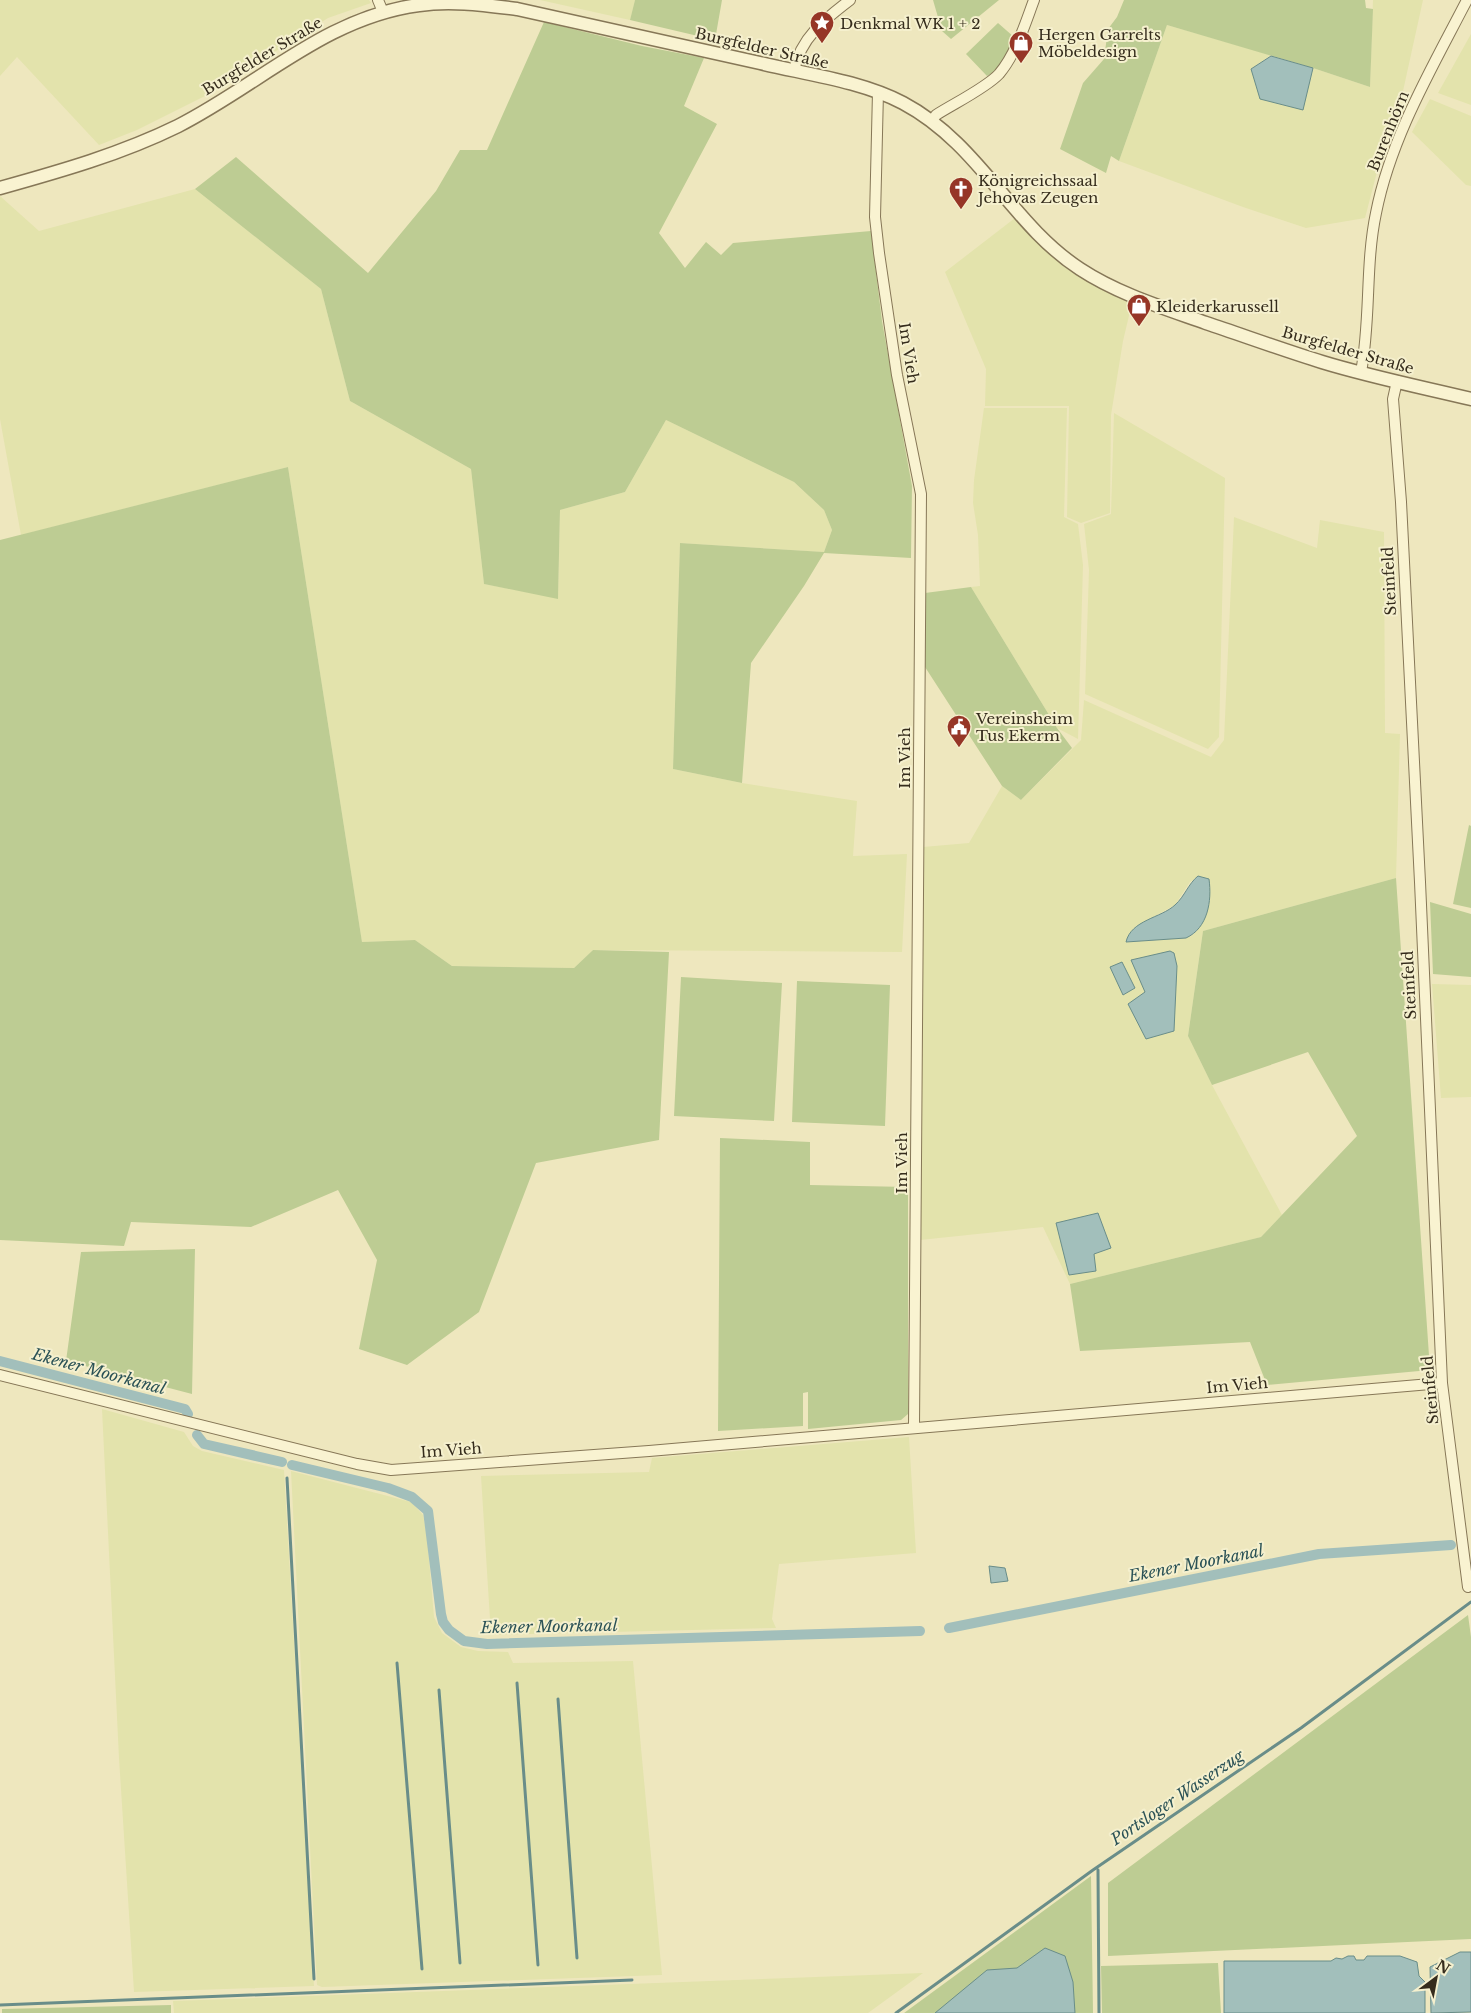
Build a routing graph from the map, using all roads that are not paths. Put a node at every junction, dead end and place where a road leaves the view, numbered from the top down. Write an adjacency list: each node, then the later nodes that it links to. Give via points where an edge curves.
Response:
1 (378, 0): 5 (street)
2 (850, 0): 6 (street, via 813,31 802,47)
3 (1034, 0): 8 (street, via 1024,28 998,74 936,115)
4 (1467, 0): 10 (street, Burenhörn, via 1390,159 1373,226)
5 (383, 12): 6 (street, Burgfelder Straße, via 421,4 517,9); 9 (street, Burgfelder Straße, via 327,35 180,125 145,142 77,167)
6 (794, 71): 7 (street, Burgfelder Straße)
7 (878, 92): 8 (street, Burgfelder Straße); 15 (street, Im Vieh, via 875,217 878,253 920,494)
8 (932, 121): 10 (street, Burgfelder Straße, via 974,160 1051,245 1080,269 1180,314)
9 (0, 188)
10 (1361, 372): 11 (street, Burgfelder Straße)
11 (1397, 381): 12 (street, Burgfelder Straße); 14 (street, Steinfeld, via 1393,399 1420,882)
12 (1471, 400)
13 (0, 1375): 15 (street, Im Vieh, via 391,1470)
14 (1442, 1383): 15 (street, Im Vieh); 16 (street, Steinfeld)
15 (914, 1427)
16 (1468, 1587)

